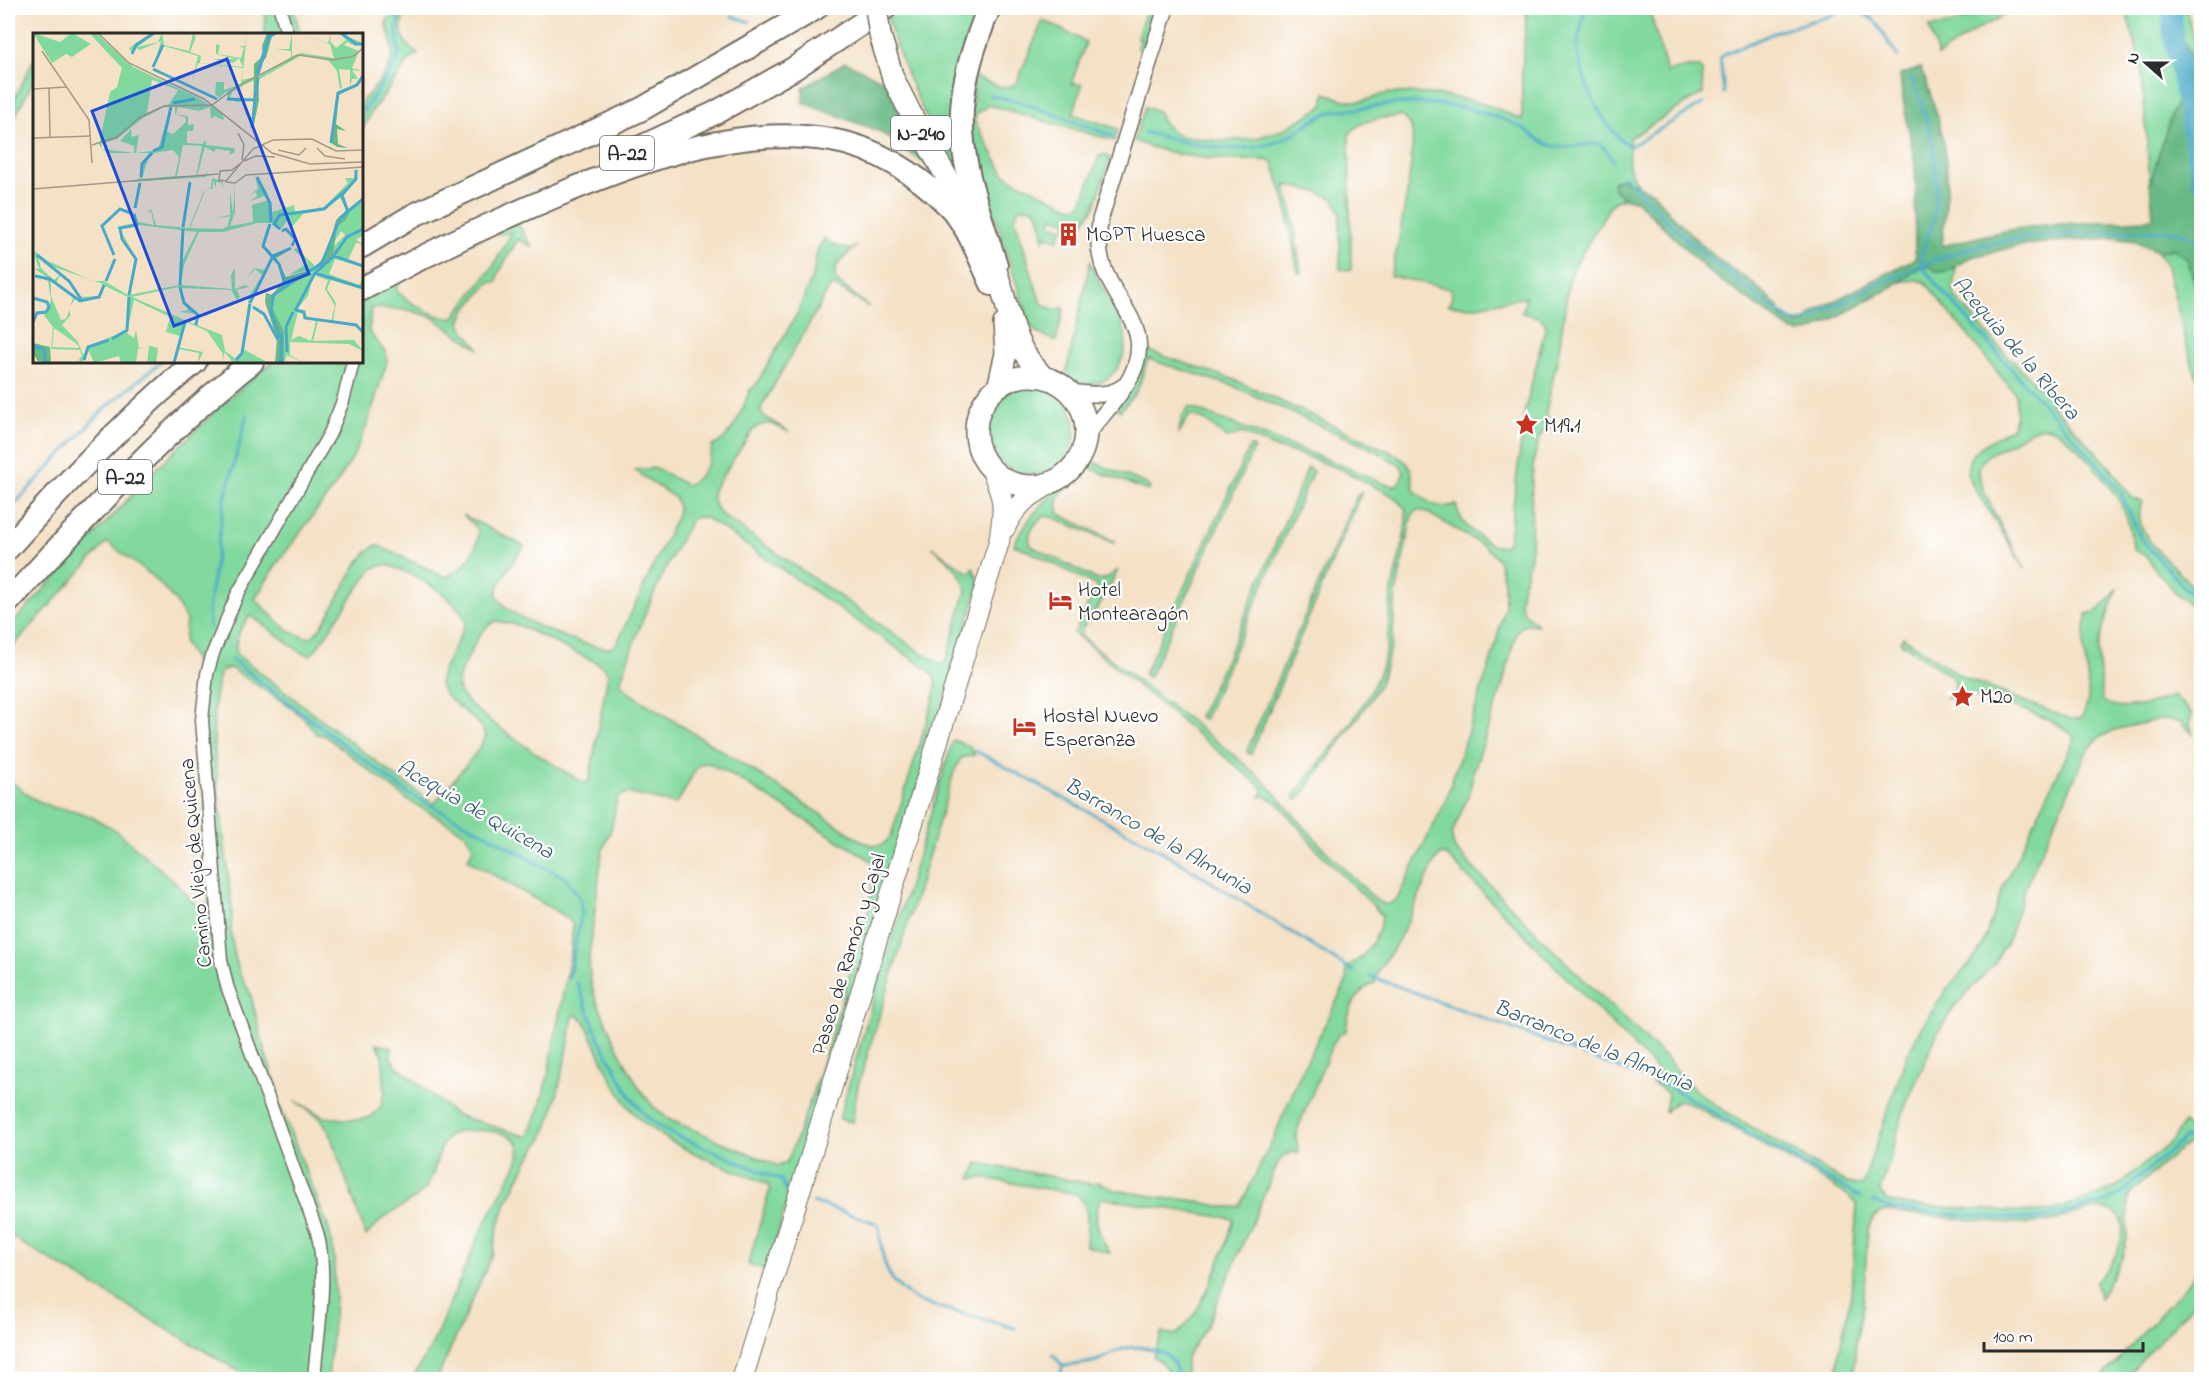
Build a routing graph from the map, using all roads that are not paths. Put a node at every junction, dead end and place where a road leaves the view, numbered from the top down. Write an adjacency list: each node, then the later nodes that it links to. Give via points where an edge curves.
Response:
1 (280, 8): 7 (street)
2 (816, 8): 8 (highway, A-22, via 642,109 414,216)
3 (876, 8): 9 (highway, N-240, bridge, via 893,78 933,156 975,225)
4 (885, 8): 10 (highway, A-22, via 793,69 715,113 458,231)
5 (989, 8): 9 (highway, via 967,75 962,132 971,186)
6 (1166, 8): 17 (street, via 1100,220 1102,266 1136,329 1138,351)
7 (287, 33)
8 (363, 245)
9 (996, 281): 11 (highway, via 949,206 910,172 860,147 831,140 766,137 683,152 604,176 459,238); 12 (highway, N-240, via 1015,335)
10 (363, 285)
11 (363, 286)
12 (1014, 351): 16 (highway); 18 (highway)
13 (194, 363): 24 (highway, A-22, via 123,426)
14 (251, 363): 25 (highway, A-22, via 207,398 112,490)
15 (354, 363): 26 (street, Camino Viejo de Quicena, via 330,433 237,595 213,652 202,720 221,960 321,1249 323,1269)
16 (1043, 377): 18 (highway, via 1023,377); 19 (highway)
17 (1127, 383): 19 (street, via 1105,394); 20 (street)
18 (999, 384): 21 (highway, via 983,404 976,431 983,459)
19 (1071, 392): 20 (highway, via 1086,419)
20 (1087, 435): 22 (highway, via 1076,465)
21 (992, 471): 22 (highway, via 1013,484); 23 (main road, via 1004,509)
22 (1050, 484): 23 (main road, via 1026,498 1012,513)
23 (999, 542): 27 (main road, Paseo de Ramón y Cajal)
24 (8, 548)
25 (8, 602)
26 (314, 1380)
27 (742, 1380)

